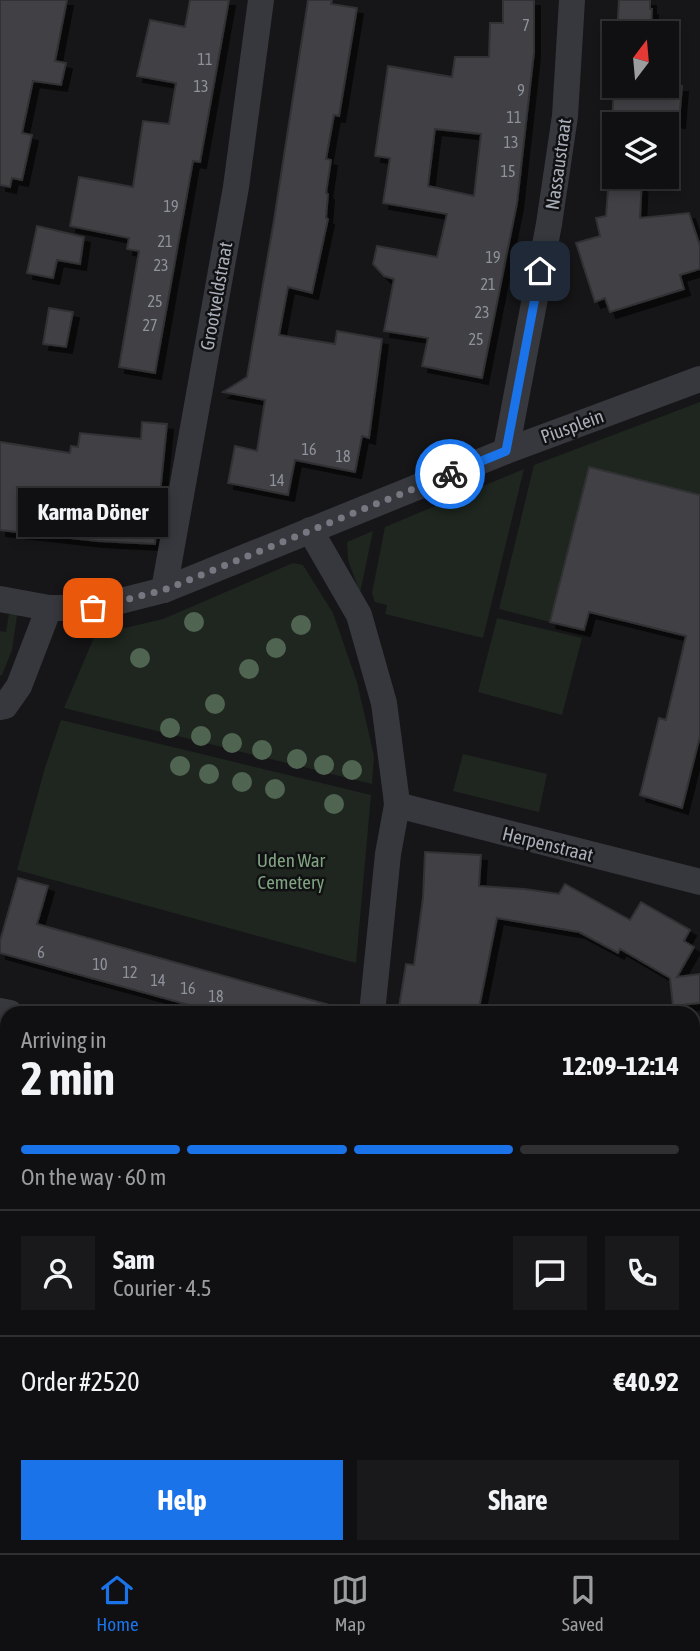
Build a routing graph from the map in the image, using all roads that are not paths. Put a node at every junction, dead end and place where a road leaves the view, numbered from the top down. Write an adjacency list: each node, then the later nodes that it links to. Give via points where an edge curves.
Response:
1 (261, 0): 6 (street, Grootveldstraat, via 236,187)
2 (572, 0): 4 (street, Nassaustraat, via 565,116)
3 (700, 379): 4 (street, Piusplein)
4 (506, 451): 5 (street, Piusplein)
5 (310, 530): 6 (street, Piusplein); 10 (street, via 359,615 384,703)
6 (164, 590): 8 (street, Piusplein, via 93,608)
7 (0, 599): 8 (street, Piusplein)
8 (49, 608): 9 (street, via 19,686)
9 (0, 707)
10 (397, 805): 11 (street, Herpenstraat); 12 (street)
11 (700, 882)
12 (373, 1006)

